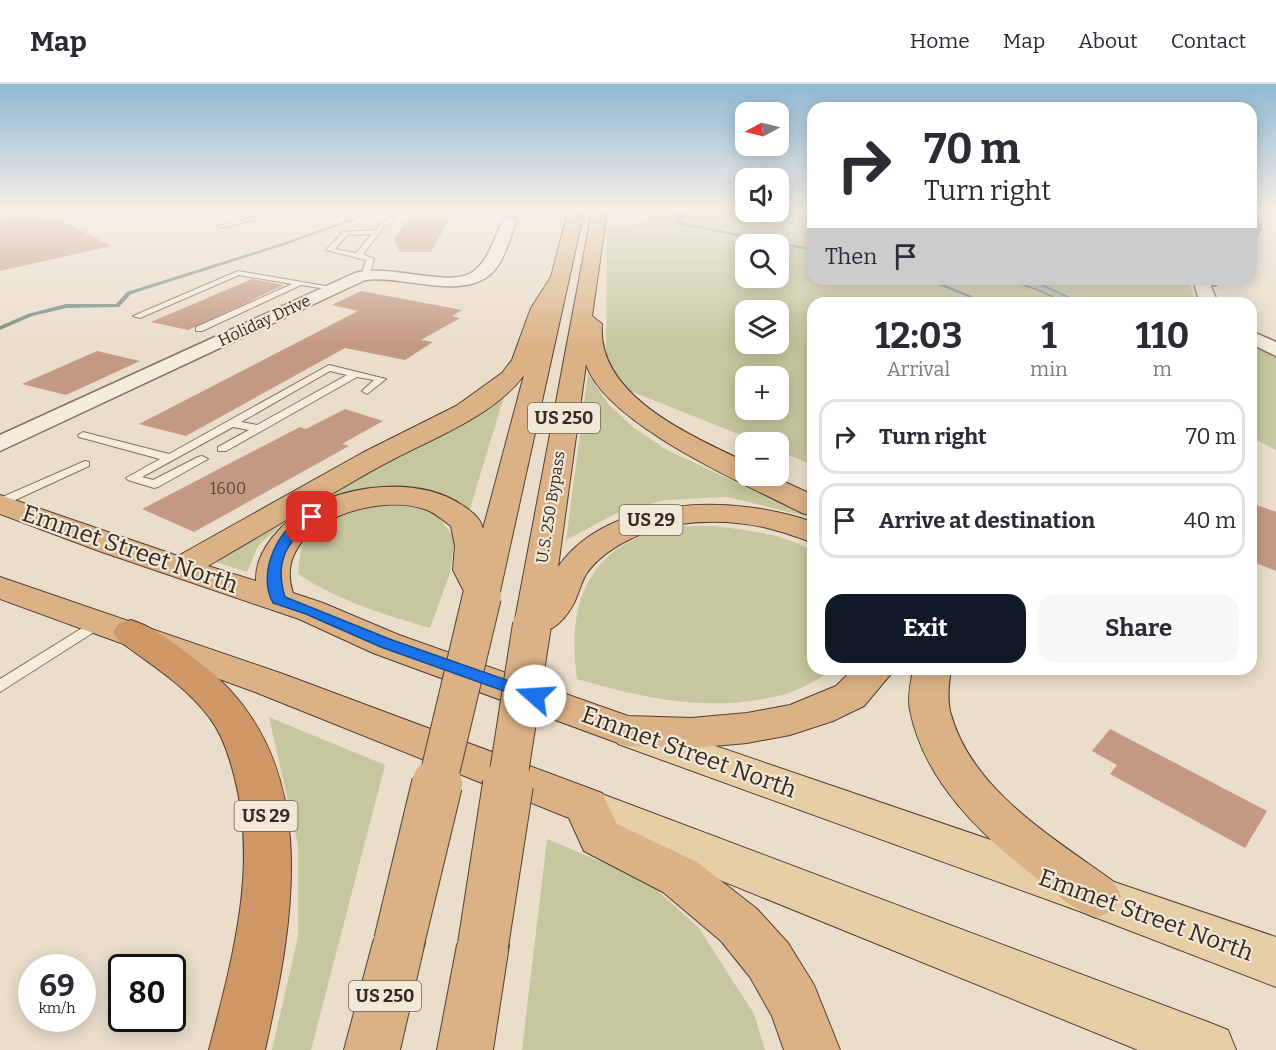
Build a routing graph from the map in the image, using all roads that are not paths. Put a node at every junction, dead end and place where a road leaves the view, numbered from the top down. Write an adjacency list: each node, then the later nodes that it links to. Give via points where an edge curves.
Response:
1 (361, 256): 5 (lane, via 370,259)
2 (493, 256): 5 (street, Holiday Drive, via 487,269 474,276 442,281)
3 (565, 256): 6 (highway, US 250)
4 (592, 256): 9 (highway, U.S. 250 Bypass / US 250)
5 (366, 274): 8 (street, Holiday Drive)
6 (560, 278): 29 (highway, via 541,308 523,361 492,393); 31 (highway, US 250)
7 (300, 283): 8 (lane); 10 (lane, via 238,273); 11 (lane)
8 (333, 288): 19 (street, Holiday Drive)
9 (582, 314): 24 (highway, via 592,324 592,349 601,370 623,398 675,436); 33 (highway, U.S. 250 Bypass / US 250)
10 (137, 316)
11 (199, 329)
12 (1257, 340): 13 (street)
13 (1276, 350)
14 (355, 374): 15 (lane, via 381,379); 16 (lane, via 329,368); 17 (lane)
15 (367, 390)
16 (231, 423): 17 (lane); 21 (lane)
17 (258, 429): 20 (lane)
18 (83, 435): 21 (lane)
19 (1, 444)
20 (222, 448)
21 (170, 458): 22 (lane, via 132,478 154,484)
22 (202, 459)
23 (85, 464): 26 (lane)
24 (735, 467)
25 (771, 486): 27 (highway)
26 (0, 503): 29 (highway, Emmet Street North)
27 (807, 504)
28 (807, 531): 33 (highway, US 29, via 777,521 722,514 644,522 606,538 588,552 565,583 556,604)
29 (180, 568): 32 (highway, Emmet Street North)
30 (0, 587): 34 (highway, US 29)
31 (482, 596): 32 (highway, via 470,570 471,546 466,523 438,504 390,496 358,500 327,510 291,534 274,565); 43 (highway, US 250, bridge)
32 (278, 600): 38 (highway, Emmet Street North, via 386,644)
33 (532, 625): 44 (highway, U.S. 250 Bypass, bridge)
34 (116, 627): 37 (lane); 39 (highway); 42 (highway, US 29, via 197,680 218,700 240,731 259,781 268,825 269,887 257,968)
35 (870, 675): 38 (highway, via 850,696 790,720 692,733)
36 (932, 675): 40 (highway, via 930,709 939,739 956,770 976,796 1023,840)
37 (0, 687)
38 (626, 730): 40 (main road, Emmet Street North)
39 (586, 806): 45 (highway, via 600,837 680,878 739,925 769,960 795,1004); 46 (main road)
40 (1096, 896): 41 (main road, Emmet Street North)
41 (1276, 962)
42 (237, 1050)
43 (372, 1050)
44 (465, 1050)
45 (812, 1050)
46 (1208, 1050)

